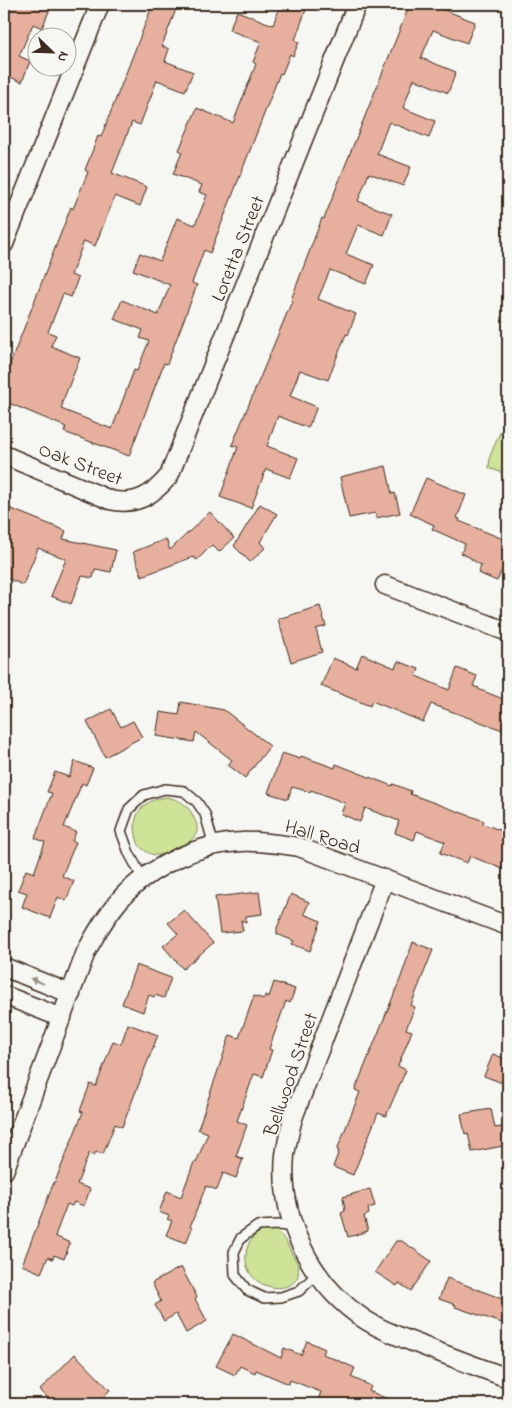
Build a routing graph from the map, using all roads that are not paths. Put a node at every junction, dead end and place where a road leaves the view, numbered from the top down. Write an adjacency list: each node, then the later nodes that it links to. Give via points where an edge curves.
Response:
1 (100, 4): 3 (street)
2 (357, 4): 5 (street, Loretta Street, via 169,476 158,490)
3 (4, 244)
4 (4, 455): 5 (street, Oak Street, via 110,500 128,502)
5 (143, 498)
6 (385, 585): 7 (street)
7 (508, 632)
8 (214, 846): 9 (street, Hall Road, via 176,859); 9 (lane, via 205,814 184,791 165,789 144,795 129,809 121,831); 10 (street, Hall Road, via 266,842 299,847)
9 (143, 879): 13 (street, Hall Road, via 110,912 95,935)
10 (385, 879): 11 (street, Hall Road); 17 (street, Bellwood Street, via 288,1137 286,1189)
11 (508, 926)
12 (4, 967): 13 (street, one-way to 12)
13 (71, 994): 15 (street, Hall Road)
14 (4, 995): 15 (street)
15 (62, 1018): 16 (street, Hall Road)
16 (4, 1171)
17 (294, 1227): 18 (street, Bellwood Street, via 300,1245); 18 (lane, via 258,1226 241,1238 234,1252 235,1275 247,1290 264,1298 282,1297 299,1290)
18 (317, 1274): 19 (street, Bellwood Street, via 338,1298 363,1319 386,1332)
19 (508, 1378)

